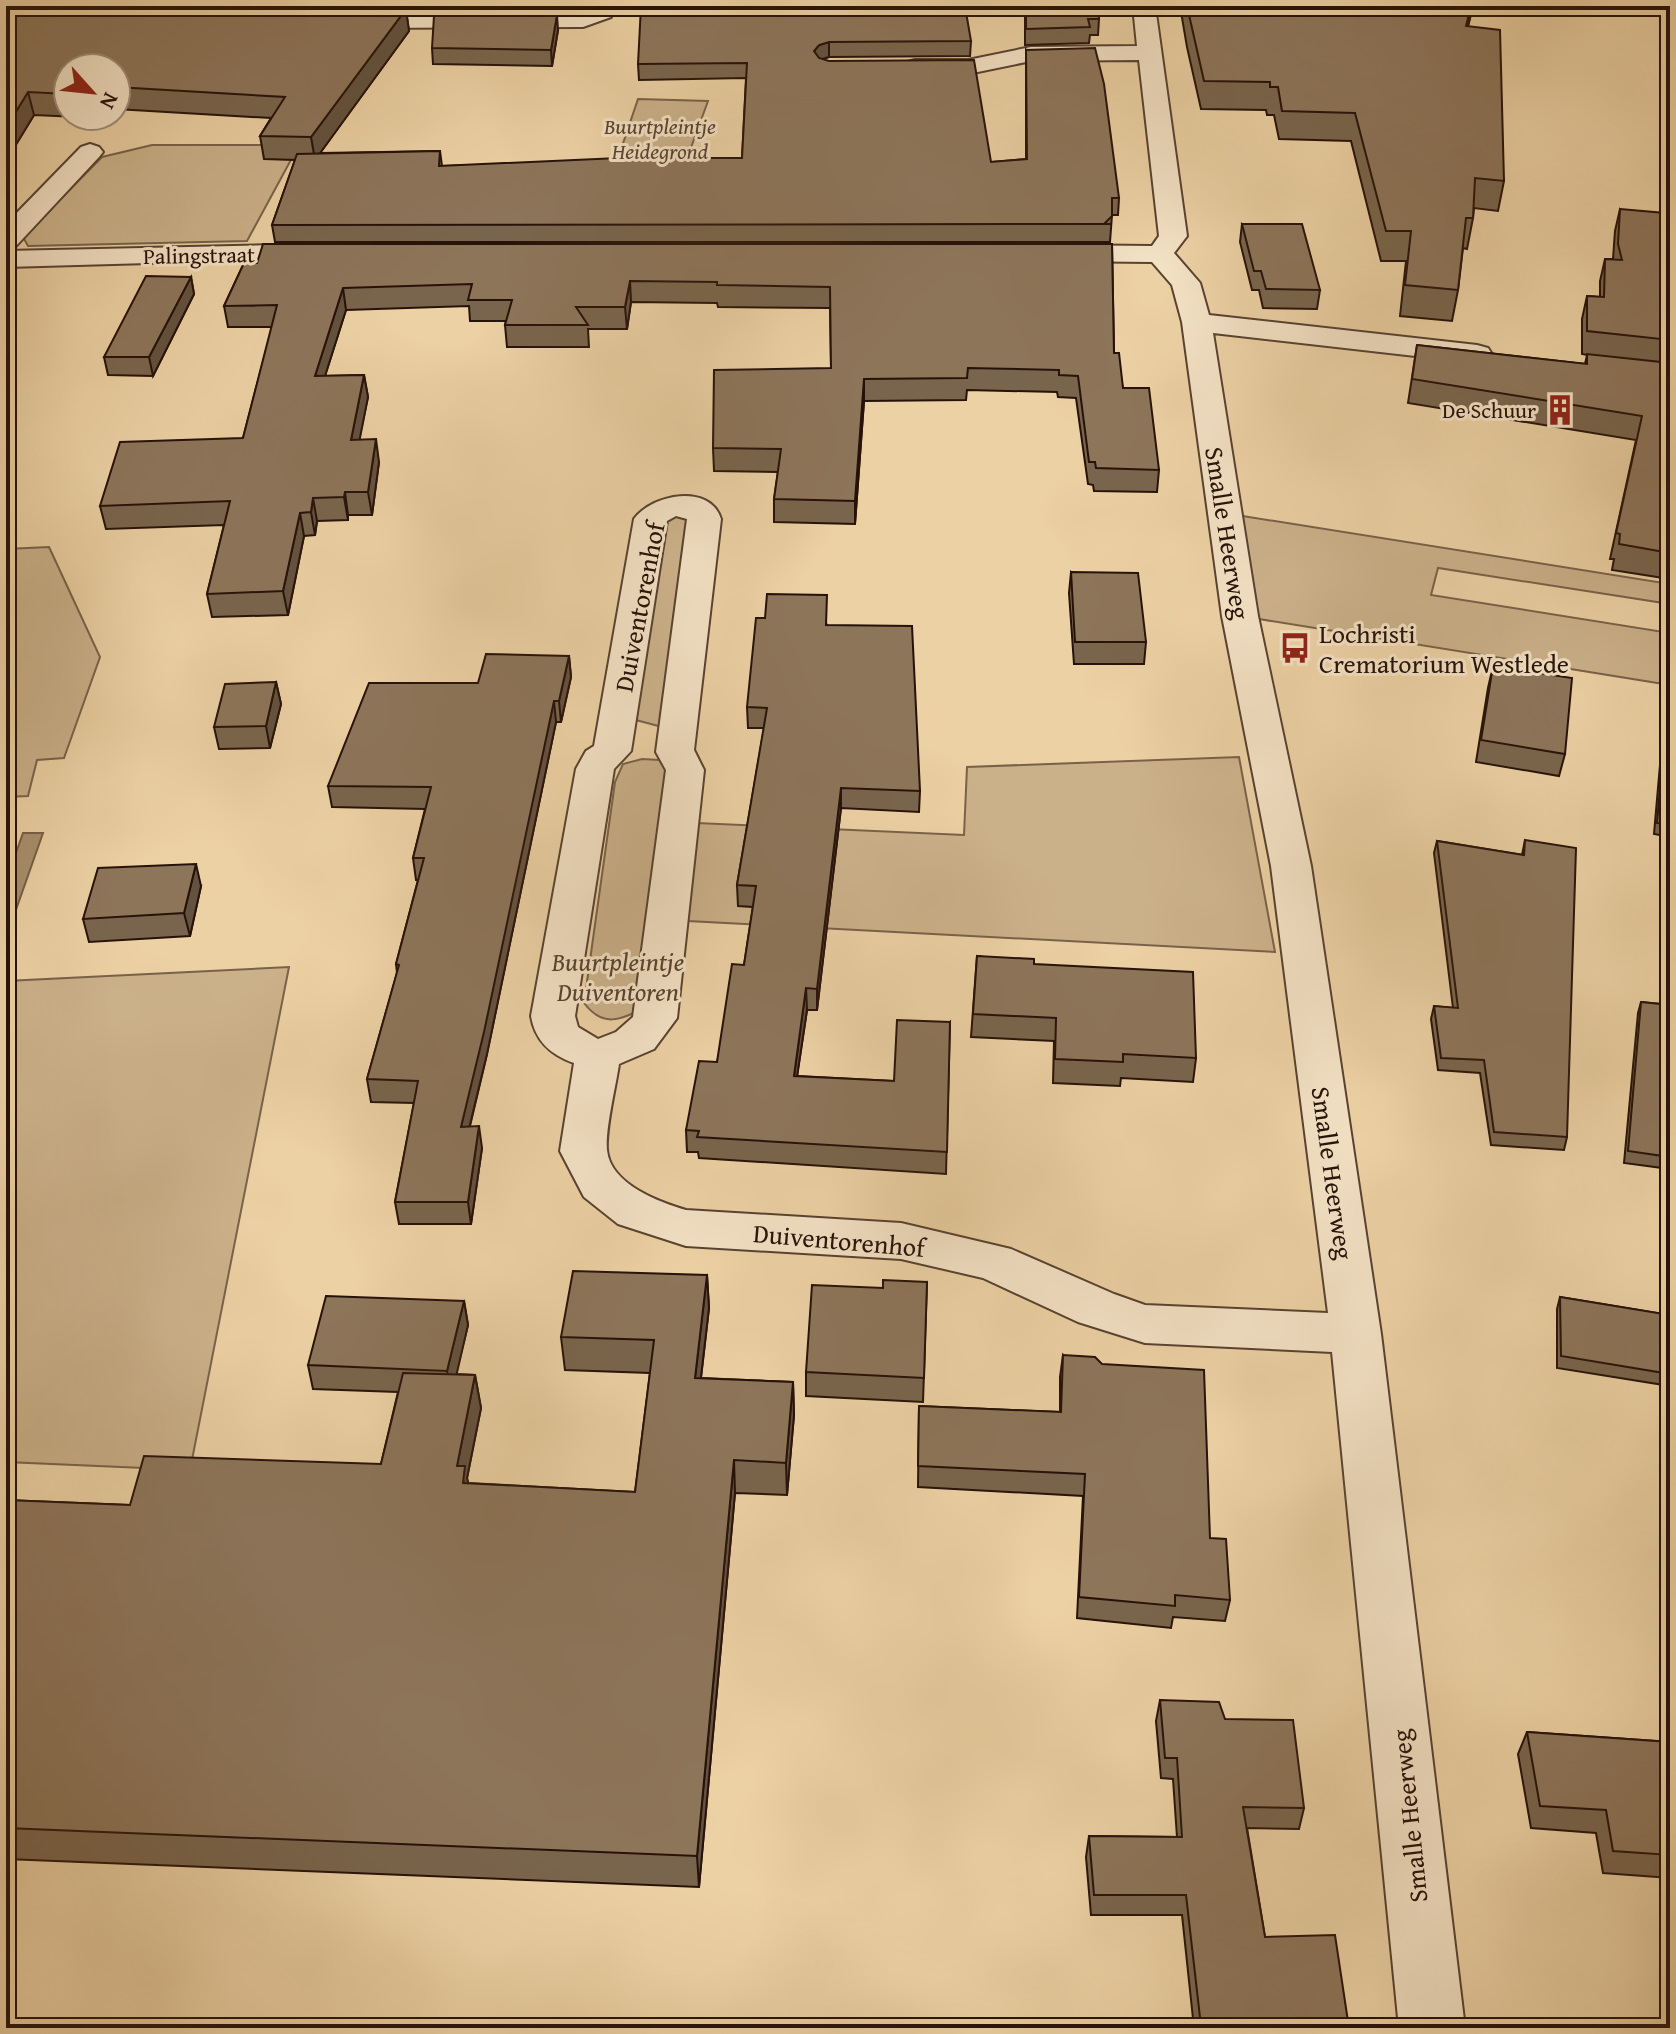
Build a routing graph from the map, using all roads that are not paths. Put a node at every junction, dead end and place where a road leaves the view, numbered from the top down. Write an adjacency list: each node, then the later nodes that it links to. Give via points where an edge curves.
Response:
1 (342, 6): 2 (street, via 341,14 378,21 583,20 603,12)
2 (604, 6)
3 (1144, 6): 4 (street)
4 (1151, 53): 5 (street, via 1031,54 968,67); 10 (street, via 1173,236)
5 (891, 67)
6 (90, 152): 7 (street)
7 (6, 240)
8 (344, 252): 11 (street, Palingstraat)
9 (1032, 253): 10 (street)
10 (1160, 254): 12 (street, Smalle Heerweg, via 1186,283)
11 (6, 259)
12 (1197, 322): 13 (street); 17 (street, Smalle Heerweg, via 1240,616 1291,866)
13 (1500, 356)
14 (612, 751): 15 (street, via 644,744); 15 (street, Duiventorenhof, via 651,519 661,509 680,506 698,510 704,519); 16 (street, Duiventorenhof, via 595,769 553,1016 563,1041)
15 (675, 752): 16 (street, Duiventorenhof, via 685,770 655,1018 636,1042)
16 (598, 1054): 17 (street, Duiventorenhof, via 583,1151 601,1185 635,1212 686,1228 917,1244 994,1262 1145,1324)
17 (1356, 1334): 18 (street, Smalle Heerweg)
18 (1432, 2028)

